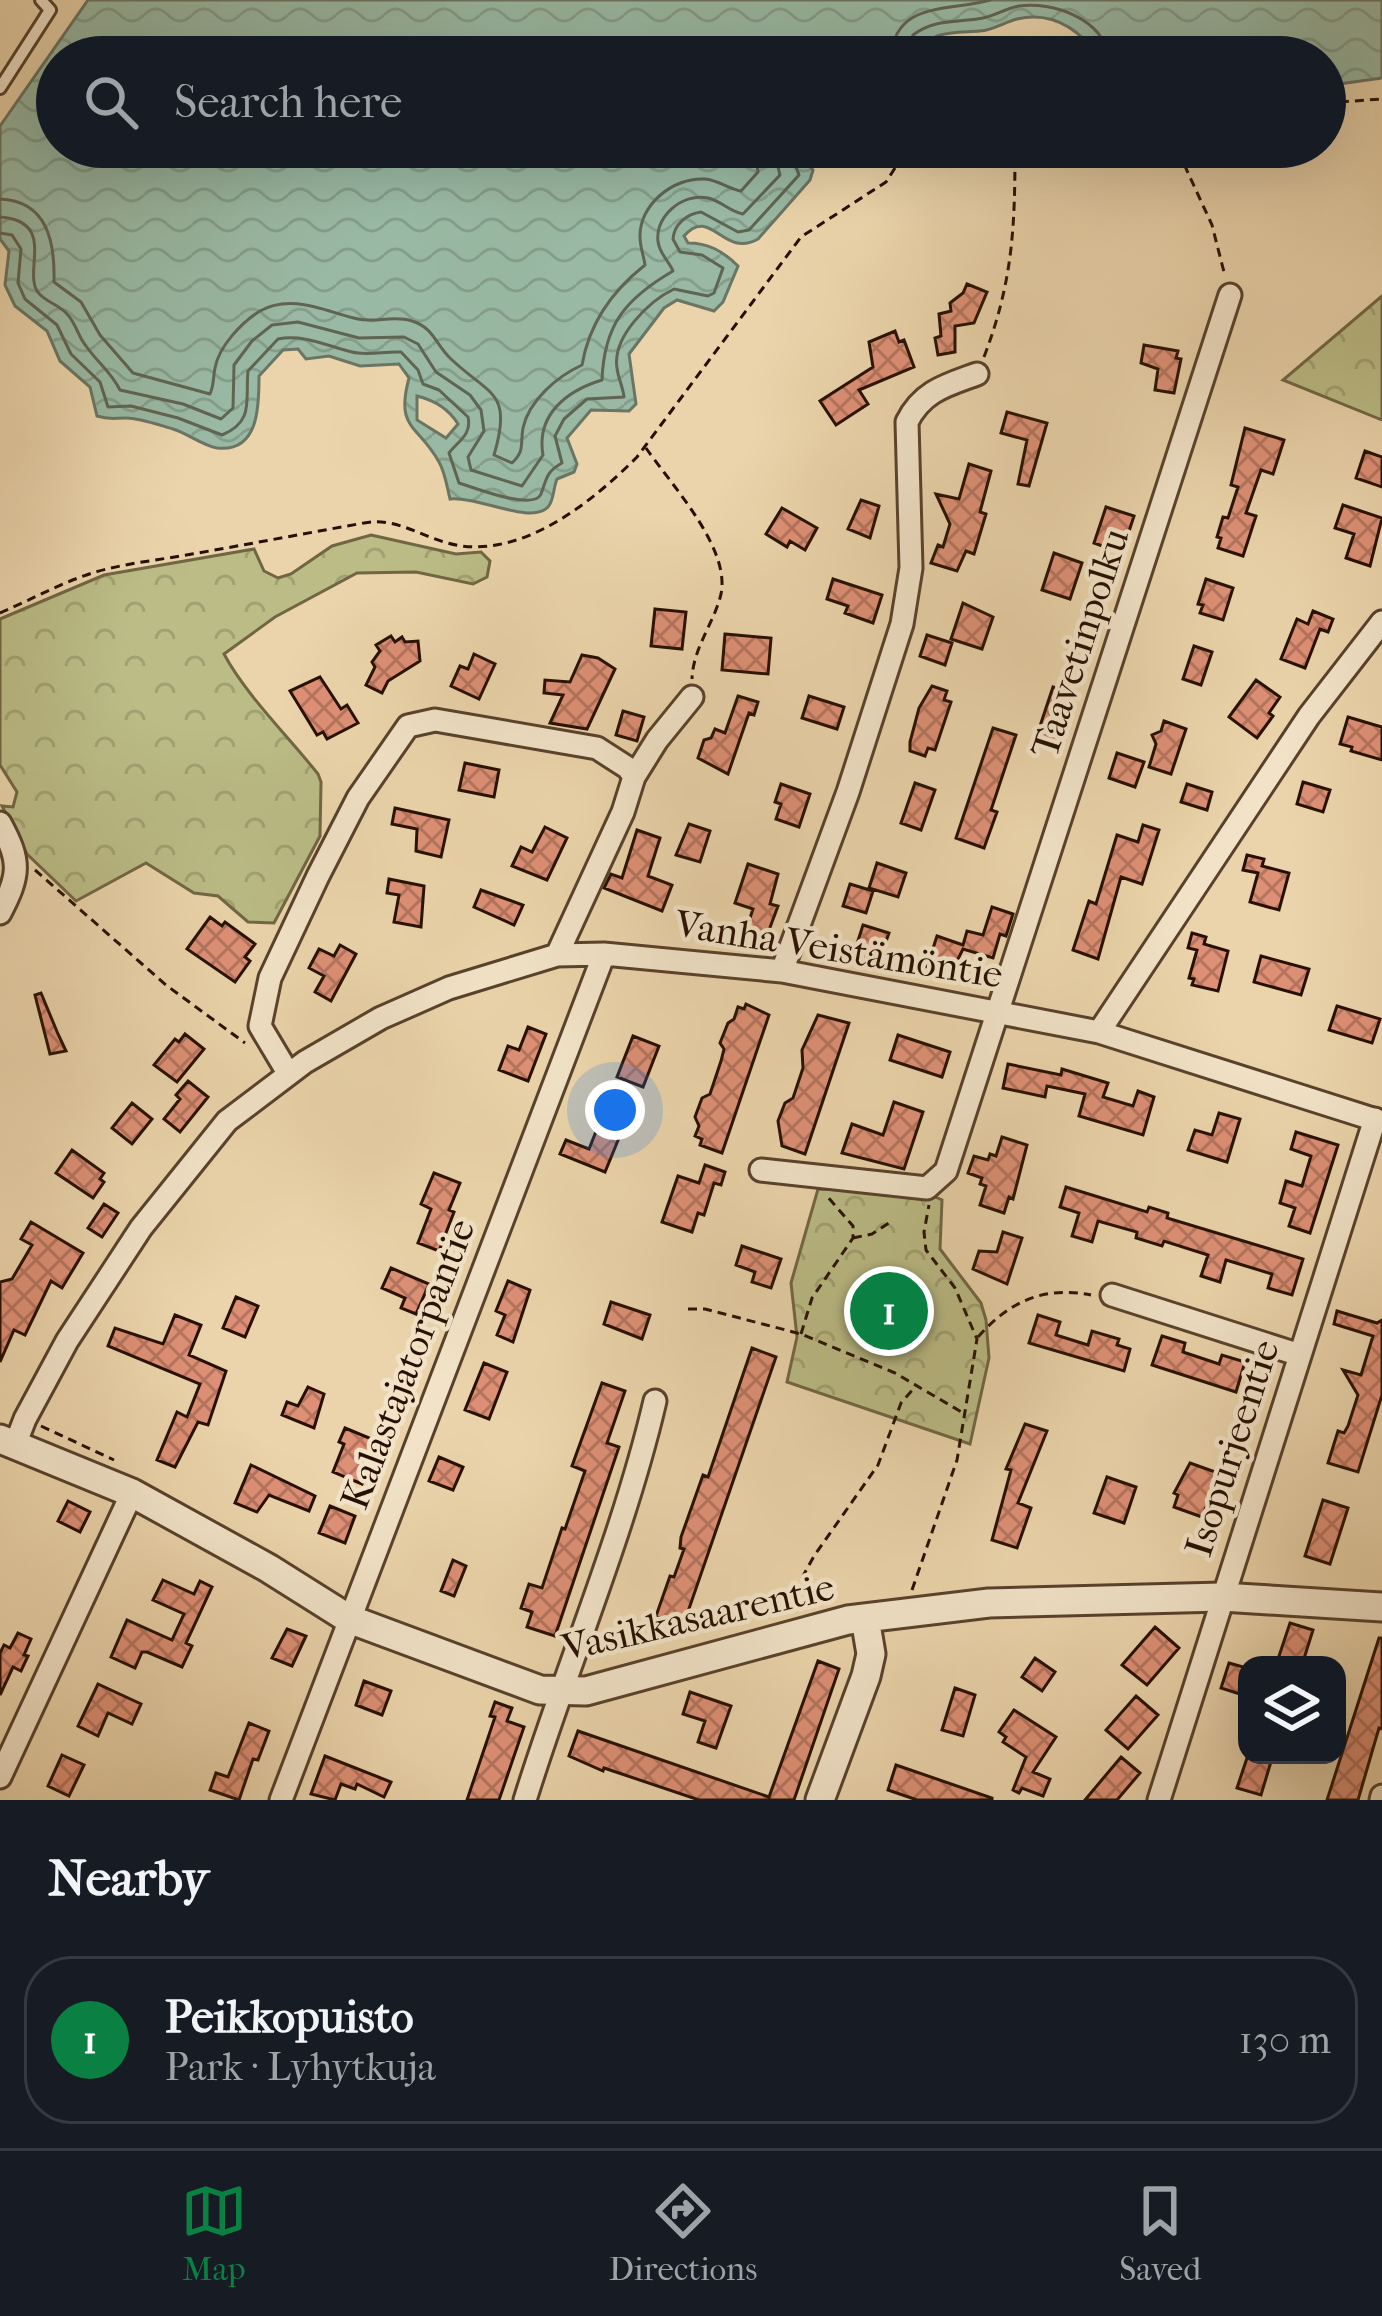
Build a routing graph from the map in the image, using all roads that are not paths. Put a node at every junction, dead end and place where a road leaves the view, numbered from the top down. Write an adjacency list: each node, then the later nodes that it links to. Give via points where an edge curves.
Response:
1 (41, 0): 2 (lane, via 50,10)
2 (0, 88)
3 (1230, 296): 13 (street, Taavetinpolku)
4 (977, 374): 12 (street, via 932,391 907,422 911,568 902,624)
5 (1382, 622): 14 (street, via 1309,716)
6 (692, 697): 7 (street)
7 (634, 777): 11 (street); 15 (street, via 597,748 575,743 435,720 408,726 358,798 270,978 260,1026)
8 (0, 823): 9 (street, via 16,852)
9 (0, 913)
10 (604, 954): 11 (street, Vanha Veistämöntie); 12 (street, Vanha Veistämöntie); 25 (street, Kalastajatorpantie)
11 (557, 955): 15 (street, Vanha Veistämöntie, via 449,988)
12 (782, 971): 13 (street, Vanha Veistämöntie)
13 (999, 1012): 14 (street, Vanha Veistämöntie); 17 (street, Taavetinpolku, via 955,1152 927,1188)
14 (1099, 1032): 16 (street, Vanha Veistämöntie)
15 (288, 1073): 21 (street, Vanha Veistämöntie, via 227,1121 154,1210)
16 (1378, 1120): 19 (street, Isopurjeentie)
17 (761, 1170)
18 (1112, 1295): 19 (street)
19 (1300, 1355): 23 (street, Isopurjeentie)
20 (655, 1401): 27 (street)
21 (13, 1434): 22 (street, Vasikkasaarentie)
22 (132, 1493): 25 (street, Vasikkasaarentie); 28 (street)
23 (1222, 1597): 24 (street, Vasikkasaarentie); 26 (street, Vasikkasaarentie, via 989,1603); 33 (street, Isopurjeentie)
24 (1382, 1607)
25 (349, 1618): 27 (street, Vasikkasaarentie, via 528,1688); 30 (street, Kalastajatorpantie)
26 (866, 1618): 27 (street, Vasikkasaarentie, via 586,1691); 32 (street, via 866,1676)
27 (559, 1691): 31 (street)
28 (9, 1733): 29 (street)
29 (0, 1777)
30 (281, 1800)
31 (525, 1800)
32 (820, 1800)
33 (1159, 1800)

